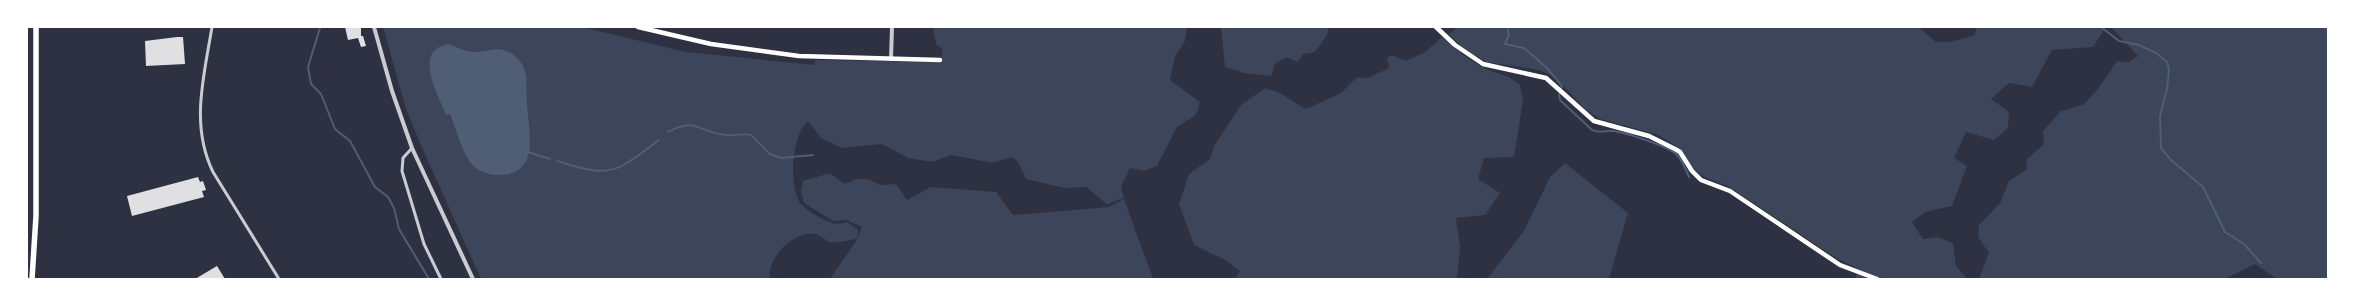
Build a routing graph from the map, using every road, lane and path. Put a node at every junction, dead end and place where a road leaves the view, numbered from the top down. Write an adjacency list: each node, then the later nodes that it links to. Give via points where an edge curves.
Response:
1 (36, 27): 10 (highway, via 36,216)
2 (212, 27): 11 (street, via 199,108 205,154 213,172)
3 (374, 27): 9 (street, via 392,91)
4 (638, 27): 7 (main road, via 697,41 764,52 840,59)
5 (892, 27): 7 (street)
6 (1436, 27): 14 (main road, via 1455,45 1483,64 1546,78 1594,121 1649,136 1675,149 1701,180 1730,191 1840,265)
7 (891, 59): 8 (main road)
8 (940, 60)
9 (412, 148): 12 (street, via 403,158 402,171 424,244); 13 (street)
10 (32, 279)
11 (279, 279)
12 (441, 279)
13 (472, 279)
14 (1878, 279)

